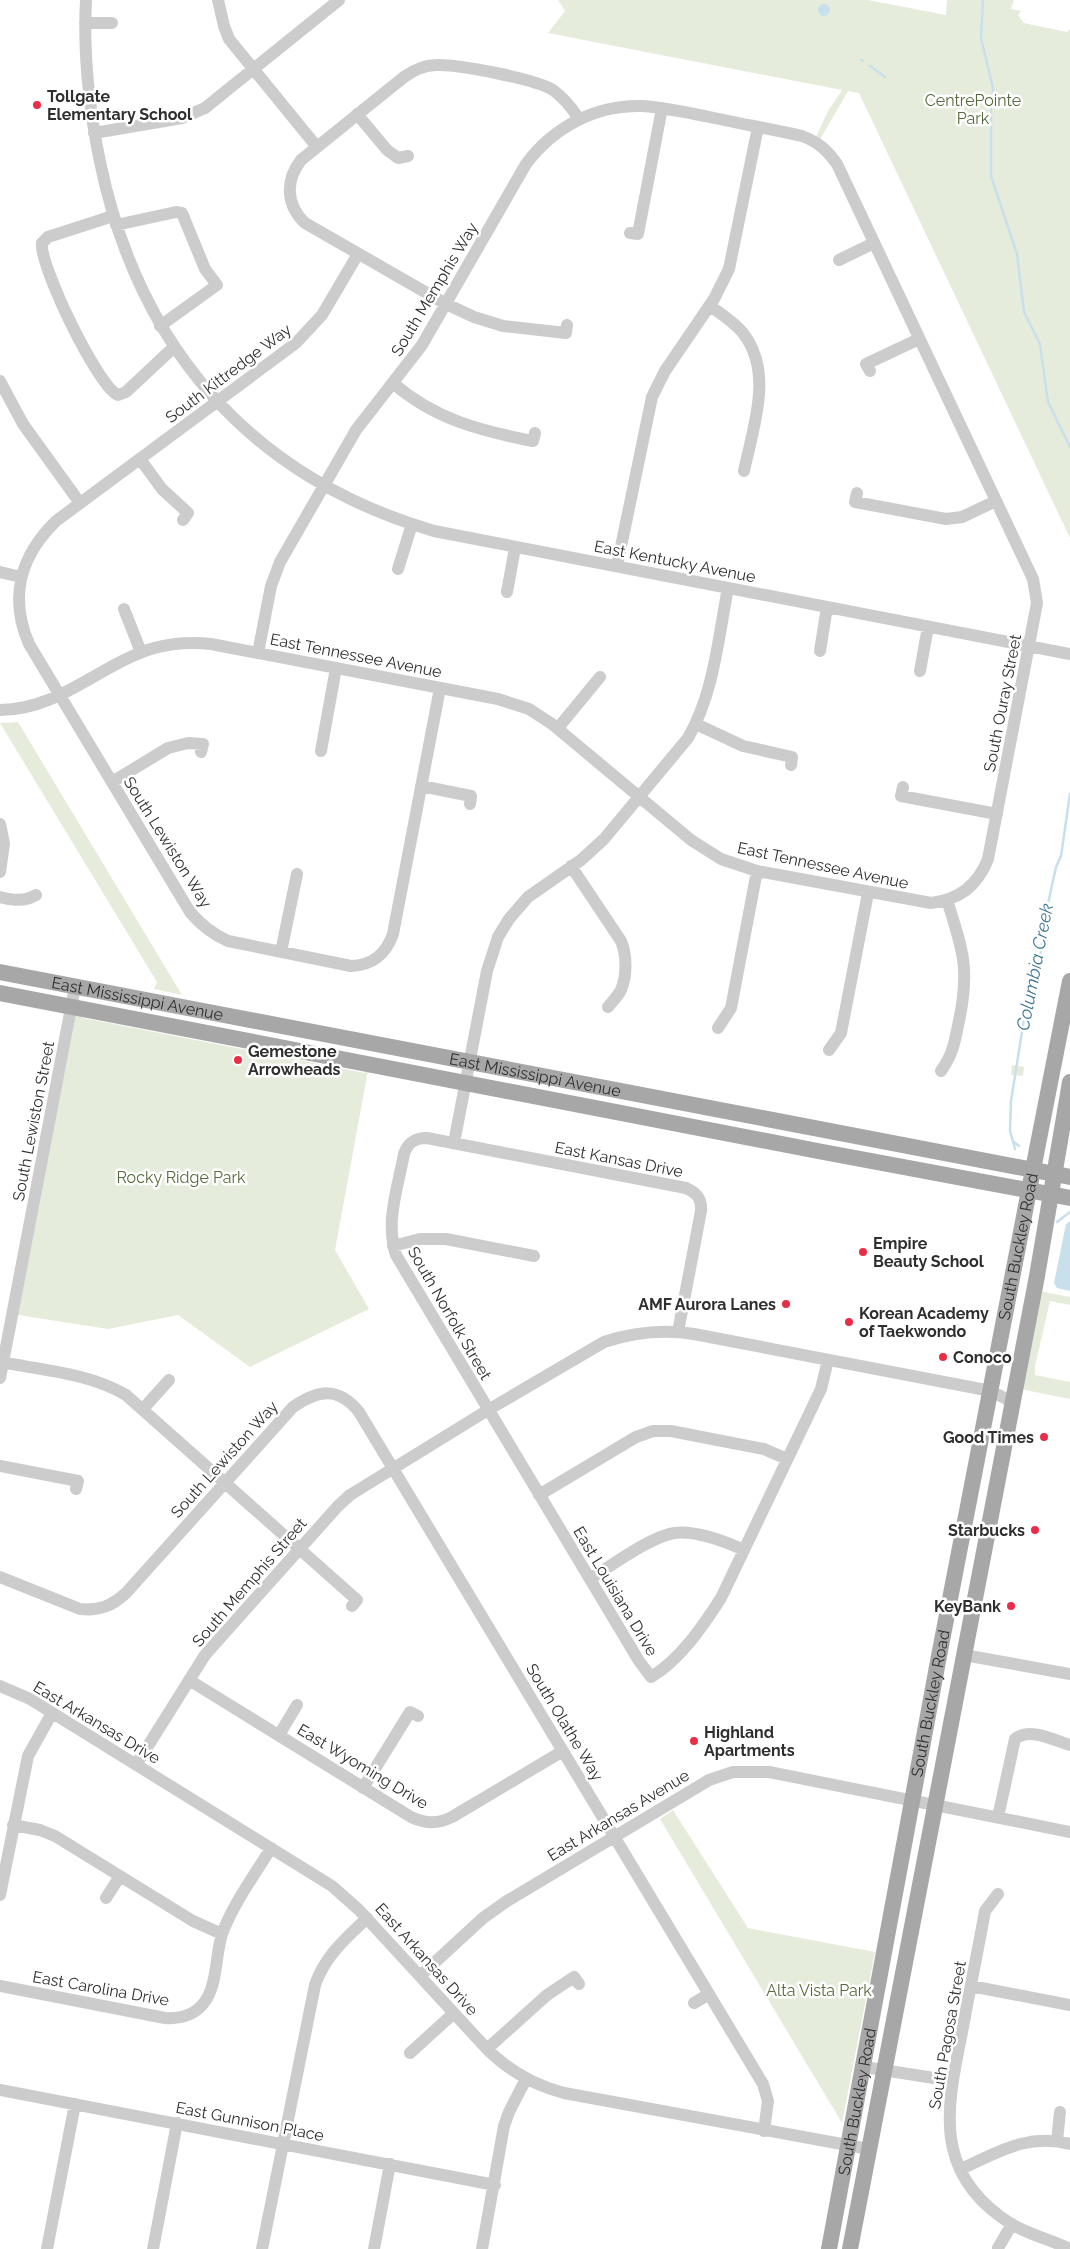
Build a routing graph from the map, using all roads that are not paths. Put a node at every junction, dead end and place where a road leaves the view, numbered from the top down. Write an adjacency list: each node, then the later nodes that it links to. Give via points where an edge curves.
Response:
1 (86, 0): 4 (street, East Kentucky Avenue)
2 (218, 0): 6 (street, via 229,39)
3 (339, 0): 6 (street)
4 (85, 23): 5 (street); 11 (street, East Kentucky Avenue)
5 (112, 23)
6 (254, 70): 11 (street, via 216,101 188,116); 12 (street)
7 (662, 108): 9 (street, South Memphis Way, via 614,108); 10 (street, South Memphis Way); 15 (street, via 638,234)
8 (357, 114): 9 (street, via 412,71 447,65 542,84 561,96); 12 (street); 13 (street, via 387,150 398,158)
9 (579, 119): 19 (street, South Memphis Way, via 544,143 526,164)
10 (758, 127): 16 (street, South Ouray Street, via 802,136 824,148 837,164); 20 (street, via 734,254)
11 (94, 133): 14 (street, East Kentucky Avenue)
12 (317, 147): 17 (street, via 301,160 293,173 289,190 293,208 305,223)
13 (408, 156)
14 (115, 220): 22 (street, East Kentucky Avenue, via 135,278); 22 (street, via 182,213 205,269 217,285); 24 (street, via 48,237 42,243 42,251 68,319 106,386 118,394 126,392)
15 (630, 233)
16 (874, 243): 18 (street); 23 (street, South Ouray Street)
17 (358, 254): 19 (street); 28 (street, South Kittredge Way, via 310,330 281,356)
18 (839, 260)
19 (446, 304): 21 (street, via 503,326 566,333); 27 (street, South Memphis Way, via 422,345)
20 (710, 306): 31 (street, via 742,332 758,364 760,389); 39 (street, via 665,371 652,396)
21 (567, 324)
22 (160, 326): 24 (street, East Kentucky Avenue)
23 (920, 339): 25 (street, via 866,364); 34 (street, South Ouray Street)
24 (174, 347): 28 (street, East Kentucky Avenue)
25 (870, 371)
26 (0, 381): 35 (street, via 23,424)
27 (393, 382): 29 (street, via 419,403 458,423 533,441); 32 (street, South Memphis Way, via 356,430)
28 (218, 402): 30 (street, South Kittredge Way); 32 (street, East Kentucky Avenue, via 269,449)
29 (535, 433)
30 (140, 459): 35 (street, South Kittredge Way); 36 (street, via 162,489 188,513)
31 (744, 472)
32 (323, 486): 37 (street, East Kentucky Avenue, via 368,508); 51 (street, South Memphis Way, via 275,574)
33 (857, 493): 34 (street, via 855,502 946,519 962,517)
34 (996, 501): 48 (street, South Ouray Street, via 1036,591)
35 (80, 503): 42 (street, South Kittredge Way, via 44,532 32,549)
36 (183, 520)
37 (412, 524): 38 (street, East Kentucky Avenue); 40 (street)
38 (515, 548): 39 (street, East Kentucky Avenue); 44 (street)
39 (617, 566): 43 (street, East Kentucky Avenue)
40 (398, 569)
41 (0, 572): 42 (street)
42 (21, 577): 57 (street, South Kittredge Way, via 19,609 25,635)
43 (728, 588): 45 (street, East Kentucky Avenue); 59 (street, via 708,691)
44 (507, 592)
45 (827, 607): 47 (street, East Kentucky Avenue); 49 (street)
46 (124, 609): 50 (street)
47 (928, 627): 48 (street, East Kentucky Avenue); 54 (street)
48 (1030, 646): 52 (street, East Kentucky Avenue); 69 (street, South Ouray Street)
49 (820, 651)
50 (141, 652): 51 (street, East Tennessee Avenue, via 168,645 196,643); 57 (street, East Tennessee Avenue)
51 (258, 653): 53 (street, East Tennessee Avenue)
52 (1070, 654)
53 (336, 668): 56 (street, East Tennessee Avenue); 61 (street)
54 (920, 671)
55 (600, 677): 60 (street)
56 (440, 688): 60 (street, East Tennessee Avenue, via 516,704); 65 (street)
57 (60, 696): 58 (street, East Tennessee Avenue, via 30,707); 64 (street, South Lewiston Way)
58 (0, 710)
59 (696, 724): 63 (street, via 743,746 792,757); 67 (street, via 677,754)
60 (558, 728): 67 (street, East Tennessee Avenue)
61 (321, 751)
62 (201, 752): 64 (street, via 203,744 176,745)
63 (791, 765)
64 (112, 782): 79 (street, South Lewiston Way, via 198,921 228,941)
65 (421, 786): 68 (street, via 471,796); 79 (street, South Lewiston Way, via 389,944 367,964 351,966)
66 (903, 787): 69 (street, via 901,796)
67 (640, 797): 71 (street, via 604,840); 72 (street, East Tennessee Avenue, via 708,852)
68 (470, 804)
69 (997, 814): 78 (street, South Ouray Street, via 984,868 973,884)
70 (0, 824): 73 (street, via 4,844)
71 (571, 866): 85 (street, via 624,949 626,959 621,990); 88 (street, via 528,897 498,938 487,971)
72 (757, 871): 75 (street, East Tennessee Avenue); 86 (street, via 731,1008)
73 (0, 872)
74 (297, 874): 79 (street)
75 (868, 893): 78 (street, East Tennessee Avenue, via 922,903); 87 (street, via 841,1033)
76 (36, 895): 77 (street, via 21,900)
77 (0, 897)
78 (947, 900): 89 (street, via 962,946 966,983 952,1055)
79 (282, 952)
80 (0, 972): 82 (main road, East Mississippi Avenue)
81 (1070, 981): 93 (main road, South Buckley Road)
82 (75, 987): 84 (street, South Lewiston Street); 88 (main road, East Mississippi Avenue)
83 (0, 993): 84 (main road, East Mississippi Avenue)
84 (71, 1007): 91 (main road, East Mississippi Avenue); 103 (street, South Lewiston Street)
85 (608, 1007)
86 (718, 1028)
87 (829, 1050)
88 (469, 1063): 91 (street); 93 (main road, East Mississippi Avenue)
89 (941, 1071)
90 (1070, 1082): 94 (main road, South Buckley Road)
91 (465, 1083): 92 (street); 96 (main road, East Mississippi Avenue)
92 (454, 1143): 99 (street, South Norfolk Street, via 419,1138 406,1148 392,1216); 101 (street, East Kansas Drive, via 693,1191 701,1202 701,1211)
93 (1032, 1169): 94 (main road, East Mississippi Avenue); 96 (main road, South Buckley Road)
94 (1053, 1173): 95 (main road, East Mississippi Avenue); 97 (main road, South Buckley Road)
95 (1070, 1177)
96 (1028, 1189): 97 (main road, East Mississippi Avenue); 106 (main road, South Buckley Road)
97 (1050, 1194): 98 (main road, East Mississippi Avenue); 107 (main road, South Buckley Road)
98 (1070, 1198)
99 (393, 1246): 100 (street, via 446,1239); 109 (street, South Norfolk Street, via 400,1265)
100 (534, 1256)
101 (678, 1332): 102 (street, South Memphis Street); 109 (street, South Memphis Street, via 636,1333 604,1342)
102 (828, 1360): 106 (street, South Memphis Street); 110 (street, East Louisiana Drive, via 820,1389)
103 (2, 1362): 104 (street, South Lewiston Street); 108 (street, via 103,1383)
104 (0, 1378)
105 (169, 1380): 108 (street)
106 (991, 1391): 107 (street, South Memphis Street); 113 (main road, via 994,1396); 130 (main road, South Buckley Road)
107 (1014, 1395): 113 (main road, South Buckley Road)
108 (143, 1409): 114 (street)
109 (488, 1410): 112 (street, South Memphis Street); 116 (street, East Louisiana Drive)
110 (787, 1459): 116 (street, via 764,1449 671,1431 653,1431 636,1437); 118 (street, East Louisiana Drive)
111 (0, 1466): 115 (street, via 78,1481)
112 (392, 1467): 114 (street, South Lewiston Way, via 352,1404 337,1395 321,1393 293,1407); 117 (street, South Memphis Street, via 350,1495); 132 (street, South Olathe Way)
113 (999, 1474): 122 (main road, South Buckley Road)
114 (225, 1482): 117 (street); 119 (street, South Lewiston Way, via 126,1593 101,1612 71,1606)
115 (76, 1489)
116 (539, 1495): 120 (street, East Louisiana Drive)
117 (299, 1548): 121 (street, via 357,1600); 124 (street, South Memphis Street, via 213,1646)
118 (744, 1550): 120 (street, via 720,1540 674,1534 654,1540); 120 (street, East Louisiana Drive, via 708,1619 670,1664 651,1677)
119 (0, 1577)
120 (590, 1579)
121 (352, 1606)
122 (964, 1654): 123 (street); 136 (main road, South Buckley Road)
123 (1070, 1674)
124 (189, 1680): 129 (street, East Wyoming Drive); 133 (street, South Memphis Street)
125 (0, 1686): 127 (street, East Arkansas Drive)
126 (297, 1705): 129 (street, East Wyoming Drive)
127 (52, 1712): 133 (street, East Arkansas Drive); 138 (street, via 28,1756)
128 (418, 1716): 134 (street, via 410,1712)
129 (279, 1735): 134 (street, East Wyoming Drive)
130 (924, 1735): 135 (main road, South Buckley Road); 136 (main road)
131 (1070, 1745): 137 (street, via 1031,1734 1015,1740)
132 (563, 1751): 134 (street, East Wyoming Drive, via 442,1822 421,1821); 140 (street, South Olathe Way)
133 (136, 1765): 141 (street, East Arkansas Drive)
134 (364, 1788)
135 (912, 1800): 136 (street, East Arkansas Avenue); 140 (street, East Arkansas Avenue, via 769,1772 733,1772 709,1780); 143 (main road); 154 (main road, South Buckley Road)
136 (935, 1805): 137 (street, East Arkansas Avenue); 143 (main road, South Buckley Road)
137 (998, 1817): 139 (street, East Arkansas Avenue)
138 (13, 1825): 142 (street, via 49,1833); 145 (street)
139 (1070, 1832)
140 (614, 1836): 149 (street, East Arkansas Avenue, via 491,1912); 153 (street, South Olathe Way)
141 (272, 1848): 147 (street, East Arkansas Drive, via 332,1886); 148 (street, East Carolina Drive)
142 (120, 1876): 146 (street); 148 (street, via 193,1921)
143 (922, 1876): 161 (main road, South Buckley Road)
144 (998, 1894): 152 (street, South Pagosa Street, via 985,1911)
145 (0, 1895)
146 (106, 1898)
147 (367, 1918): 149 (street, East Arkansas Drive); 170 (street, via 331,1952 319,1972)
148 (222, 1934): 151 (street, East Carolina Drive, via 210,1993 196,2014 166,2018)
149 (420, 1976): 157 (street, East Arkansas Drive)
150 (579, 1984): 158 (street, via 574,1977 562,1984)
151 (0, 1986)
152 (971, 1986): 156 (street); 163 (street, South Pagosa Street)
153 (709, 1994): 155 (street); 168 (street, South Olathe Way, via 767,2093)
154 (876, 1999): 160 (main road, South Buckley Road); 161 (main road, via 878,2055)
155 (694, 2004)
156 (1070, 2005)
157 (454, 2013): 158 (street, East Arkansas Drive); 159 (street)
158 (487, 2049): 162 (street, East Arkansas Drive, via 497,2060)
159 (410, 2053)
160 (864, 2067): 161 (street); 172 (main road, South Buckley Road)
161 (884, 2070): 163 (street); 173 (main road, South Buckley Road)
162 (526, 2079): 168 (street, East Arkansas Drive, via 564,2093); 176 (street, via 504,2126)
163 (953, 2082): 175 (street, South Pagosa Street, via 949,2123)
164 (0, 2090): 165 (street, East Gunnison Place)
165 (75, 2104): 167 (street, East Gunnison Place); 180 (street)
166 (1060, 2112): 169 (street)
167 (177, 2124): 170 (street, East Gunnison Place); 181 (street)
168 (764, 2131): 172 (street, East Arkansas Drive)
169 (1057, 2141): 171 (street); 175 (street, via 1034,2140 1011,2146)
170 (284, 2144): 174 (street, East Gunnison Place); 182 (street)
171 (1070, 2144)
172 (848, 2146): 173 (street, East Arkansas Drive); 177 (main road); 185 (main road, South Buckley Road)
173 (869, 2150): 177 (main road, South Buckley Road)
174 (390, 2164): 176 (street, East Gunnison Place); 183 (street)
175 (961, 2169): 178 (street, South Pagosa Street, via 986,2205)
176 (495, 2184): 184 (street)
177 (856, 2218): 186 (main road, South Buckley Road)
178 (1012, 2224): 179 (street); 187 (street, South Pagosa Street)
179 (998, 2248)
180 (47, 2249)
181 (153, 2249)
182 (262, 2249)
183 (374, 2249)
184 (482, 2249)
185 (829, 2249)
186 (850, 2249)
187 (1070, 2249)

